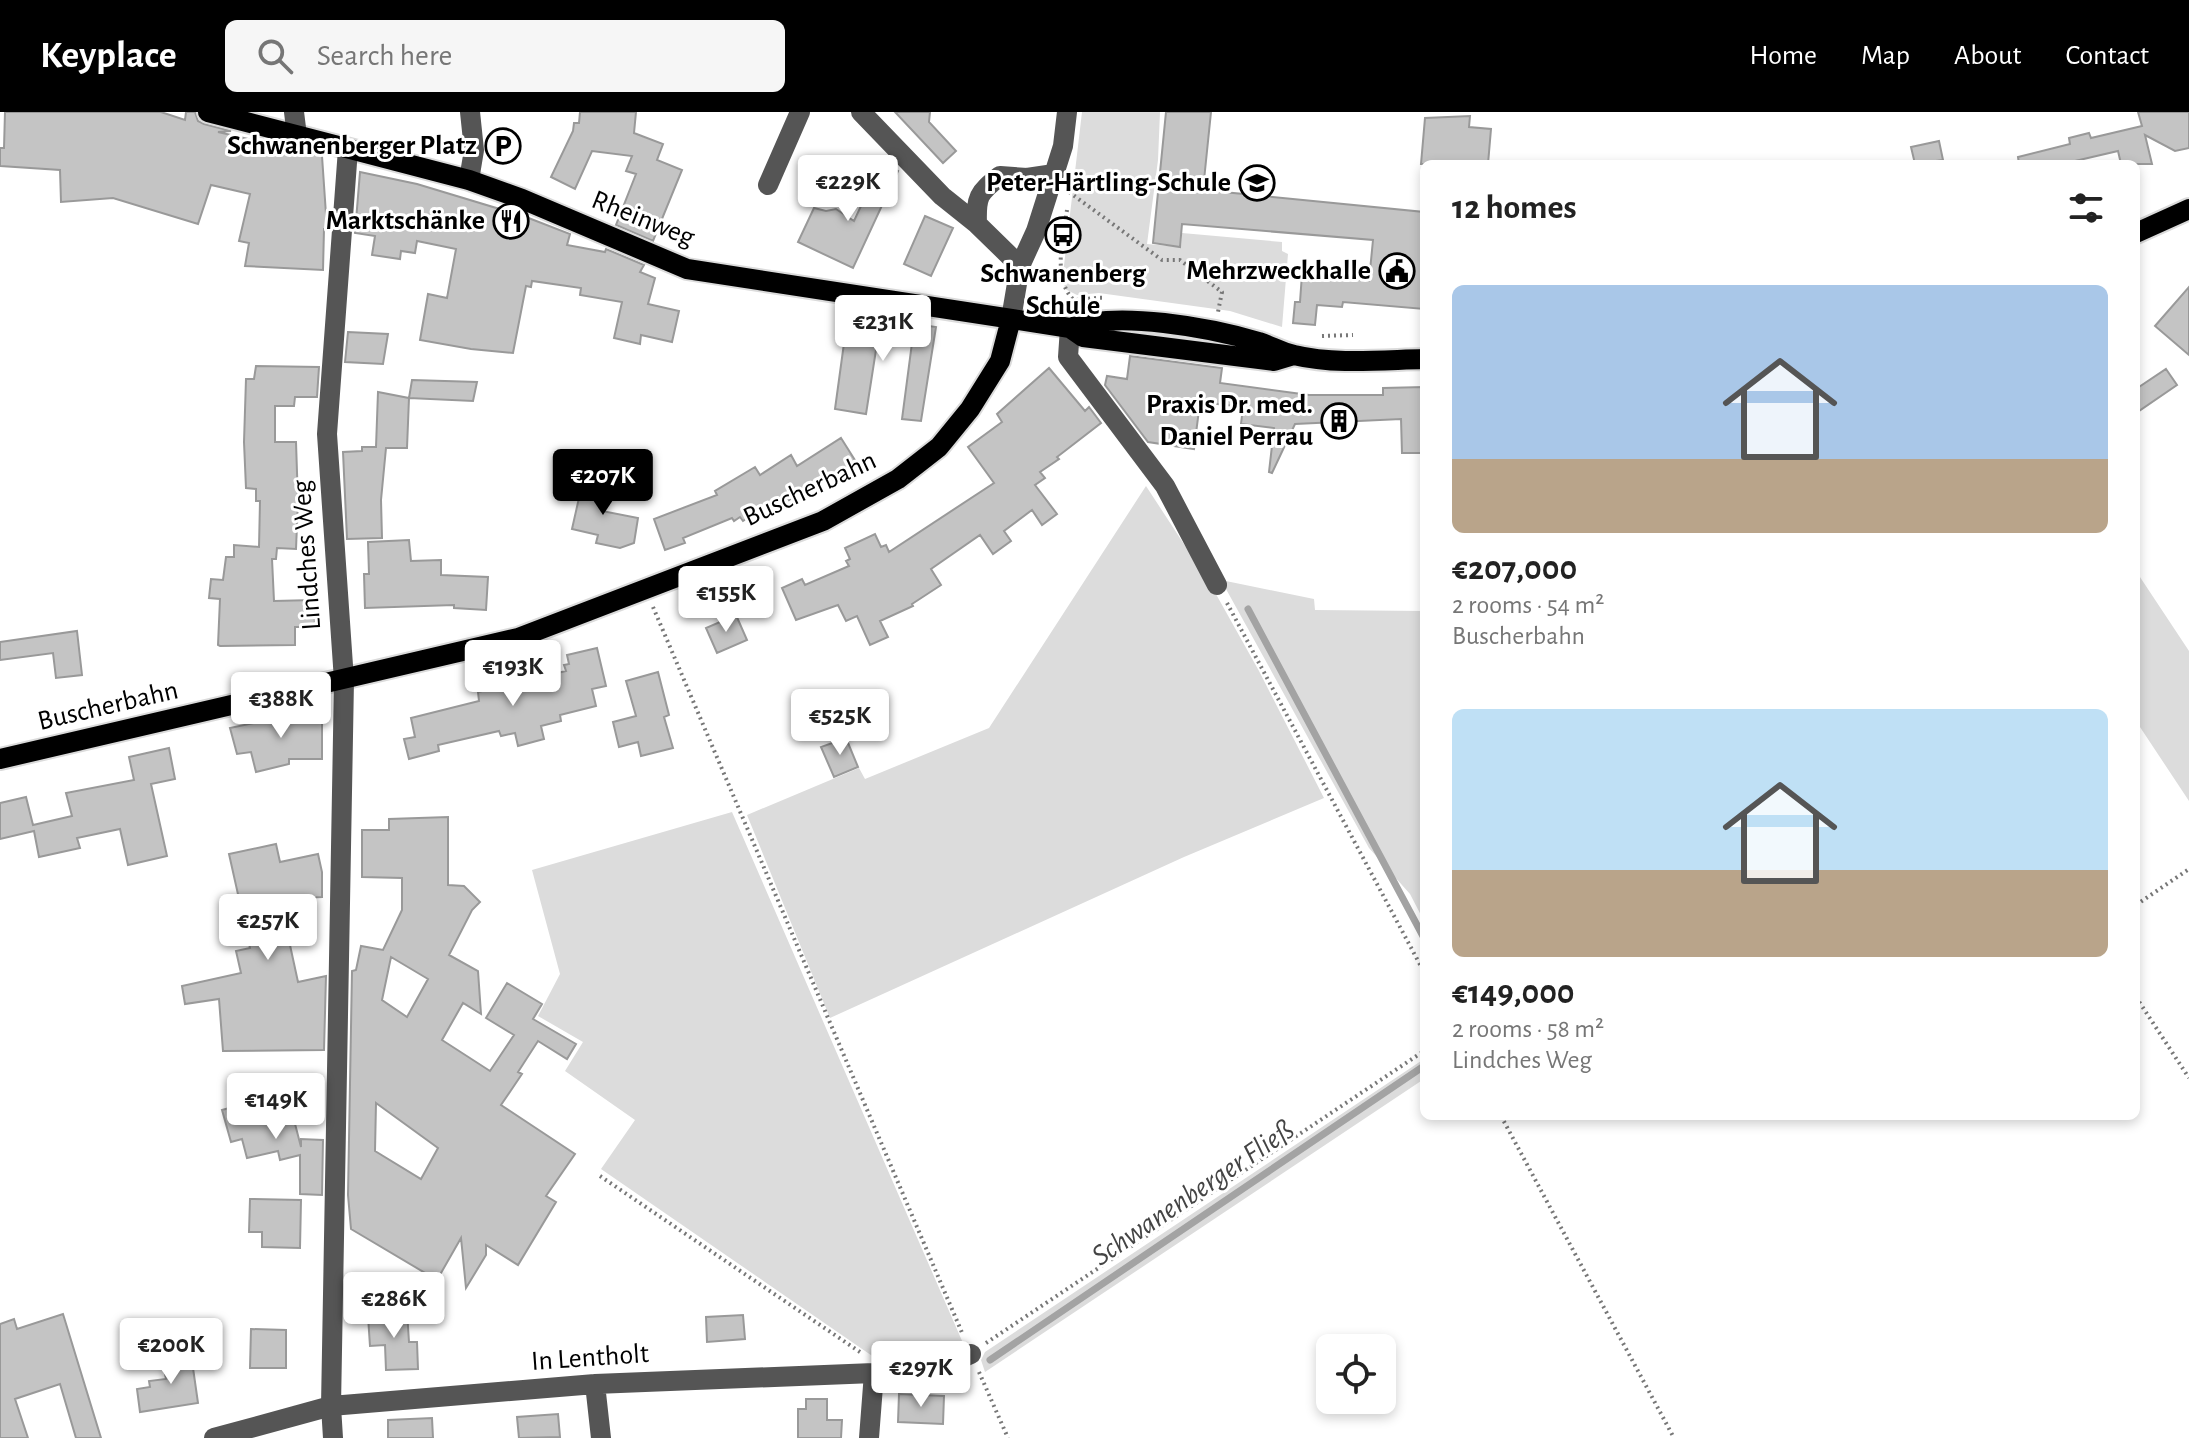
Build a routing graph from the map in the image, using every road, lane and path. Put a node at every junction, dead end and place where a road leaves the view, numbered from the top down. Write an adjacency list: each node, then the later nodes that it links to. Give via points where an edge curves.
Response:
1 (208, 112): 7 (main road, Rheinweg)
2 (294, 112): 7 (street)
3 (470, 112): 10 (street, via 474,150)
4 (800, 112): 11 (street)
5 (861, 112): 14 (street, via 942,196)
6 (1067, 112): 9 (street)
7 (297, 136): 8 (main road, Rheinweg)
8 (348, 149): 10 (main road, Rheinweg); 28 (street, Lindches Weg, via 327,434)
9 (1062, 176): 12 (path); 14 (street, via 1000,176 979,194); 16 (street)
10 (469, 180): 21 (main road, Rheinweg, via 687,269)
11 (768, 185)
12 (1069, 192): 17 (path, via 1062,280 1066,293 1074,300); 19 (path, via 1162,260 1180,260 1222,292)
13 (2189, 209): 15 (main road)
14 (977, 224): 16 (street)
15 (2140, 231)
16 (1020, 266): 21 (street)
17 (1106, 298)
18 (1208, 311): 19 (path)
19 (1218, 312): 20 (path)
20 (1230, 315)
21 (1011, 319): 22 (main road, Rheinweg); 27 (main road, Buscherbahn, via 1000,361 970,409 939,447 898,479 823,521)
22 (1070, 328): 25 (main road, Rheinweg, via 1083,337 1274,361 1294,355); 26 (street, via 1068,357 1165,486)
23 (1353, 335): 24 (path)
24 (1311, 336)
25 (1420, 359)
26 (1217, 585): 32 (path)
27 (646, 590): 28 (main road, Buscherbahn, via 518,638); 38 (path)
28 (344, 680): 29 (main road, Buscherbahn); 41 (street, Lindches Weg)
29 (0, 759)
30 (2189, 869): 31 (path)
31 (2140, 902)
32 (1420, 965)
33 (2140, 1003): 35 (path)
34 (1420, 1054): 38 (path)
35 (2189, 1078)
36 (1503, 1120): 47 (path)
37 (600, 1176): 39 (path, via 870,1358)
38 (971, 1354): 39 (street, In Lentholt, via 947,1365); 46 (path)
39 (874, 1373): 40 (street, In Lentholt); 45 (street)
40 (595, 1384): 41 (street, In Lentholt); 44 (street)
41 (331, 1406): 42 (street, In Lentholt); 43 (street, Lindches Weg)
42 (214, 1438)
43 (333, 1438)
44 (601, 1438)
45 (869, 1438)
46 (1008, 1438)
47 (1674, 1438)

